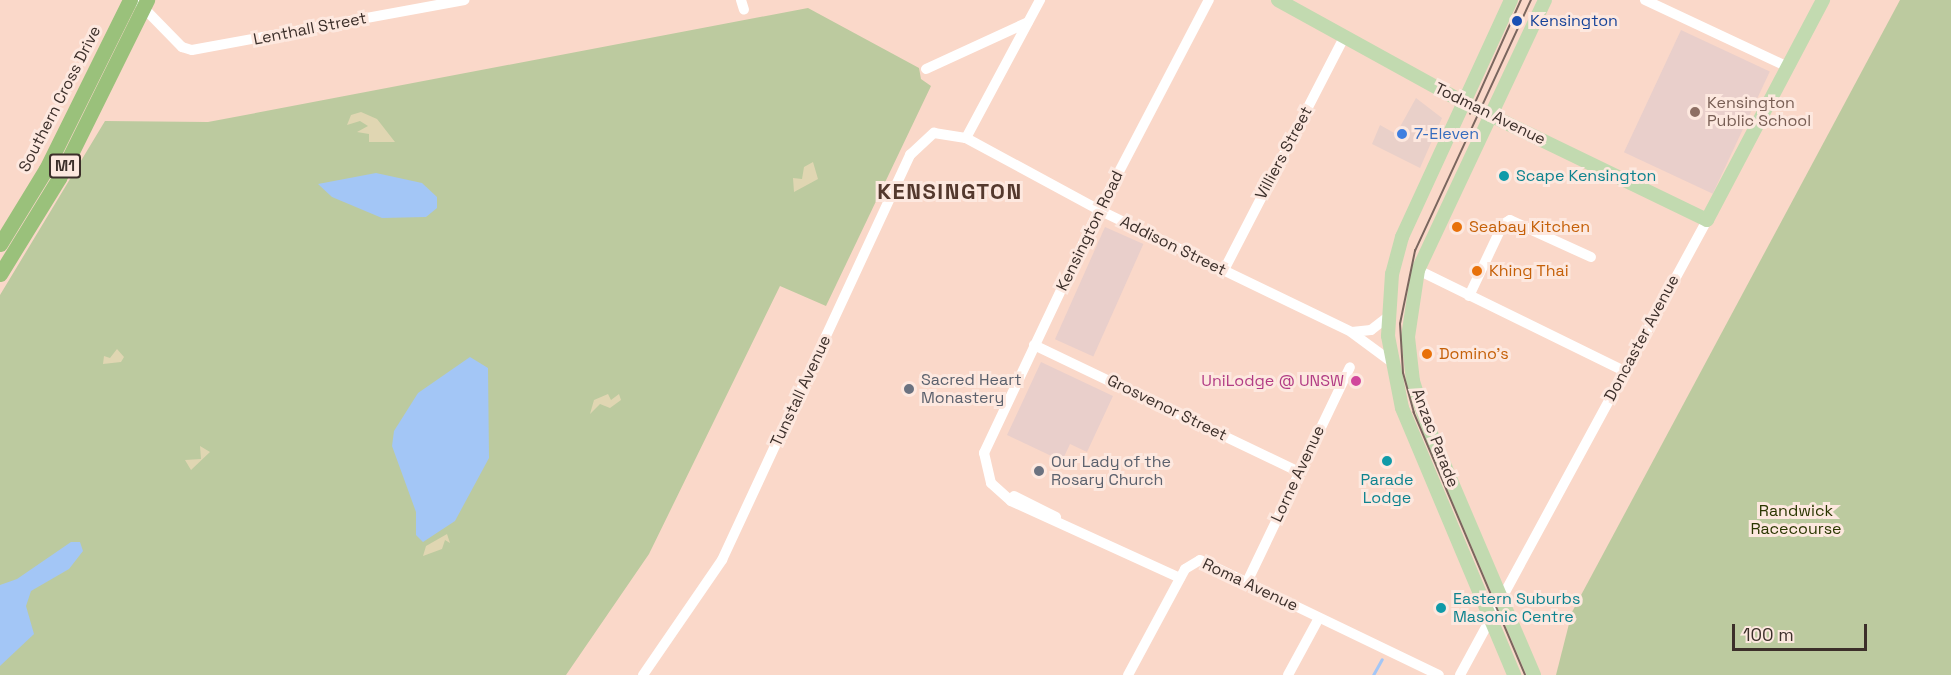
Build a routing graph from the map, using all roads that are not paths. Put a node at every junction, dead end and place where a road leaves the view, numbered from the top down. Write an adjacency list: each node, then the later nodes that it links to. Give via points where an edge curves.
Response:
1 (130, 0): 22 (highway, Southern Cross Drive / M1, via 46,169)
2 (136, 0): 13 (street, Lenthall Street)
3 (147, 0): 13 (street, Lenthall Street); 26 (highway, Southern Cross Drive / M1, via 59,178)
4 (464, 0): 13 (street, Lenthall Street, via 192,50)
5 (1040, 0): 12 (street)
6 (1209, 0): 20 (street, Kensington Road)
7 (1278, 0): 14 (main road, Todman Avenue)
8 (1511, 0): 17 (main road, Anzac Parade)
9 (1545, 0): 18 (main road, Anzac Parade)
10 (1645, 0): 15 (street)
11 (1823, 0): 15 (main road, Doncaster Avenue)
12 (1028, 22): 16 (street); 19 (street)
13 (164, 27)
14 (1345, 36): 17 (main road, Todman Avenue); 24 (street, Villiers Street)
15 (1788, 67): 21 (main road, Doncaster Avenue)
16 (926, 69)
17 (1463, 102): 18 (main road, Todman Avenue); 28 (main road, Anzac Parade, via 1402,237)
18 (1490, 115): 21 (main road, Todman Avenue); 25 (main road, Anzac Parade)
19 (966, 138): 20 (street, Addison Street); 41 (street, Tunstall Avenue, via 934,133 910,155 722,560)
20 (1099, 210): 24 (street, Addison Street); 30 (street, Kensington Road)
21 (1707, 220): 33 (street, Doncaster Avenue)
22 (0, 244)
23 (1591, 257): 27 (street, via 1510,220 1503,224)
24 (1224, 270): 29 (street, Addison Street)
25 (1418, 270): 27 (street); 38 (main road, Anzac Parade, via 1408,321 1413,381)
26 (0, 274)
27 (1469, 296): 33 (street)
28 (1389, 316): 29 (street, via 1371,330); 31 (main road, Anzac Parade)
29 (1351, 332): 31 (street, Addison Street)
30 (1034, 345): 34 (street, Kensington Road, via 988,443); 35 (street, Grosvenor Street)
31 (1389, 360): 40 (main road, Anzac Parade, via 1407,423)
32 (1350, 367): 35 (street, Lorne Avenue)
33 (1624, 371): 38 (street, Doncaster Avenue)
34 (984, 467): 36 (street, Roma Avenue, via 999,492 1041,507 1068,525)
35 (1299, 472): 37 (street, Lorne Avenue)
36 (1180, 579): 37 (street, Roma Avenue, via 1190,561 1200,560); 42 (street)
37 (1246, 582): 39 (street, Roma Avenue)
38 (1501, 599): 40 (street, Doncaster Avenue); 47 (main road, Anzac Parade)
39 (1319, 618): 43 (street); 44 (street, Roma Avenue)
40 (1491, 619): 45 (street, Doncaster Avenue); 46 (main road, Anzac Parade)
41 (643, 675)
42 (1128, 675)
43 (1288, 675)
44 (1439, 675)
45 (1460, 675)
46 (1514, 675)
47 (1534, 675)

